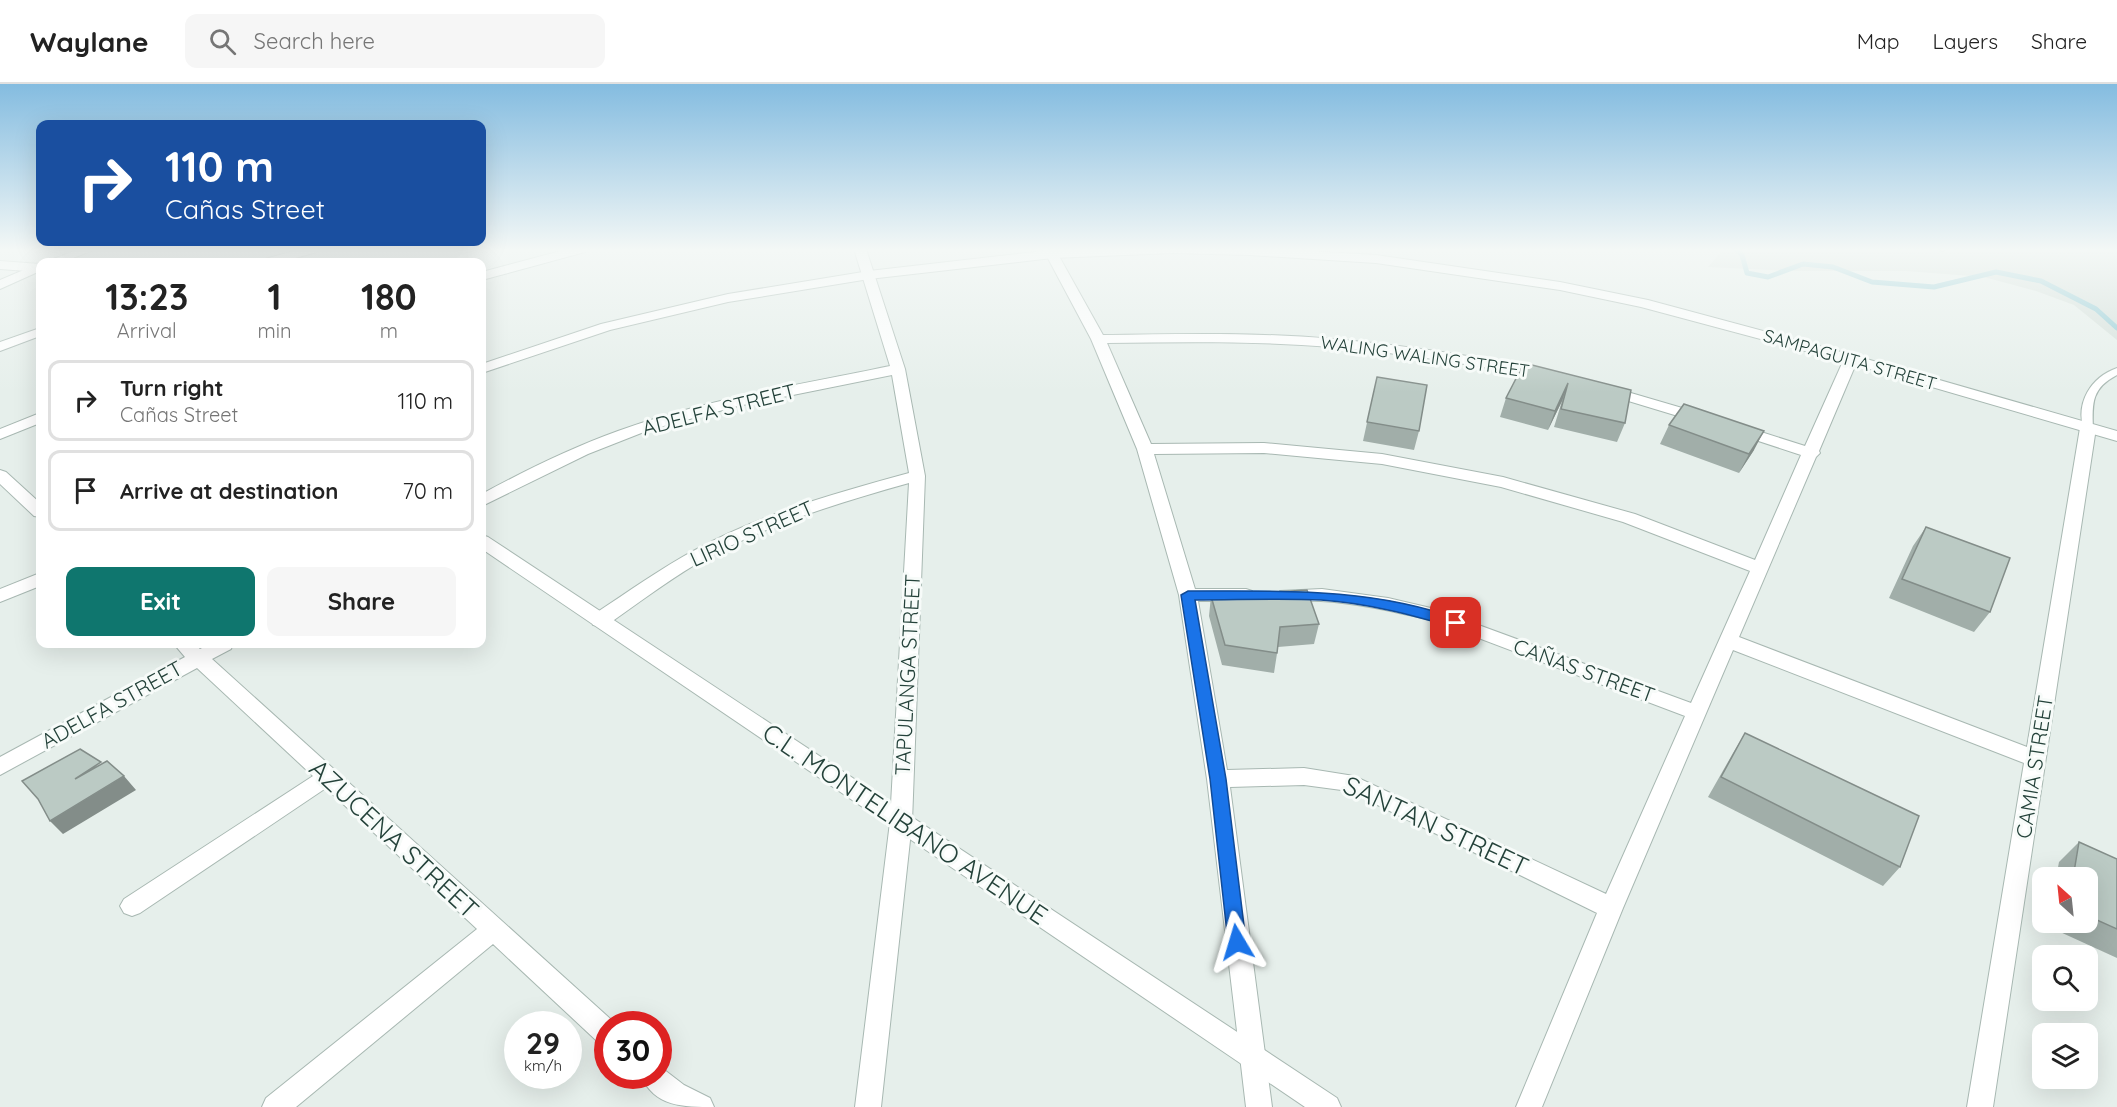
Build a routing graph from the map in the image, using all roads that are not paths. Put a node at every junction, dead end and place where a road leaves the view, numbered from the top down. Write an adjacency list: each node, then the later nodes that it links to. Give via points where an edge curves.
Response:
1 (736, 297): 9 (street, SAMPAGUITA STREET, via 606,327)
2 (876, 297): 10 (street, TAPULANGA STREET)
3 (1075, 297): 6 (street)
4 (1613, 297): 8 (street, SAMPAGUITA STREET)
5 (36, 334): 7 (street)
6 (1098, 339): 12 (street, WALING WALING STREET, via 1229,338 1330,343 1456,357); 18 (street)
7 (0, 347)
8 (1851, 359): 15 (street, SAMPAGUITA STREET); 19 (street)
9 (486, 368)
10 (898, 369): 21 (street, TAPULANGA STREET); 22 (street, ADELFA STREET, via 699,411 641,428)
11 (2117, 371): 15 (lane, via 2093,387 2088,401)
12 (1562, 378)
13 (1597, 387): 19 (street)
14 (36, 420): 16 (street)
15 (2088, 428): 17 (street, SAMPAGUITA STREET); 33 (street, CAMIA STREET)
16 (0, 434)
17 (2117, 436)
18 (1145, 449): 25 (street, via 1275,449 1382,459 1503,482 1629,518); 27 (street)
19 (1812, 453): 25 (street)
20 (0, 475): 23 (street)
21 (917, 476): 29 (street, LIRIO STREET, via 838,496 756,527 677,568); 37 (street, TAPULANGA STREET)
22 (486, 499)
23 (36, 508)
24 (486, 544): 29 (street, C.L. MONTELIBANO AVENUE)
25 (1760, 568): 30 (street)
26 (36, 581): 28 (street)
27 (1188, 595): 32 (street, CAÑAS STREET, via 1322,596 1388,604 1435,615); 36 (street)
28 (0, 596)
29 (600, 620): 37 (street, C.L. MONTELIBANO AVENUE)
30 (1729, 640): 32 (street); 33 (street)
31 (190, 651): 34 (street, ADELFA STREET); 35 (street, AZUCENA STREET)
32 (1697, 713): 39 (street)
33 (2036, 759): 50 (street, CAMIA STREET)
34 (0, 767)
35 (327, 777): 38 (street); 40 (street, AZUCENA STREET)
36 (1218, 779): 39 (street, SANTAN STREET, via 1306,775 1354,784); 42 (street)
37 (902, 822): 42 (street, C.L. MONTELIBANO AVENUE); 46 (street, TAPULANGA STREET)
38 (132, 906)
39 (1611, 909): 49 (street)
40 (493, 930): 41 (street, AZUCENA STREET); 44 (street)
41 (594, 1021)
42 (1251, 1058): 47 (street); 48 (street, C.L. MONTELIBANO AVENUE)
43 (669, 1089): 45 (street)
44 (275, 1107)
45 (701, 1107)
46 (863, 1107)
47 (1259, 1107)
48 (1328, 1107)
49 (1529, 1107)
50 (1980, 1107)

